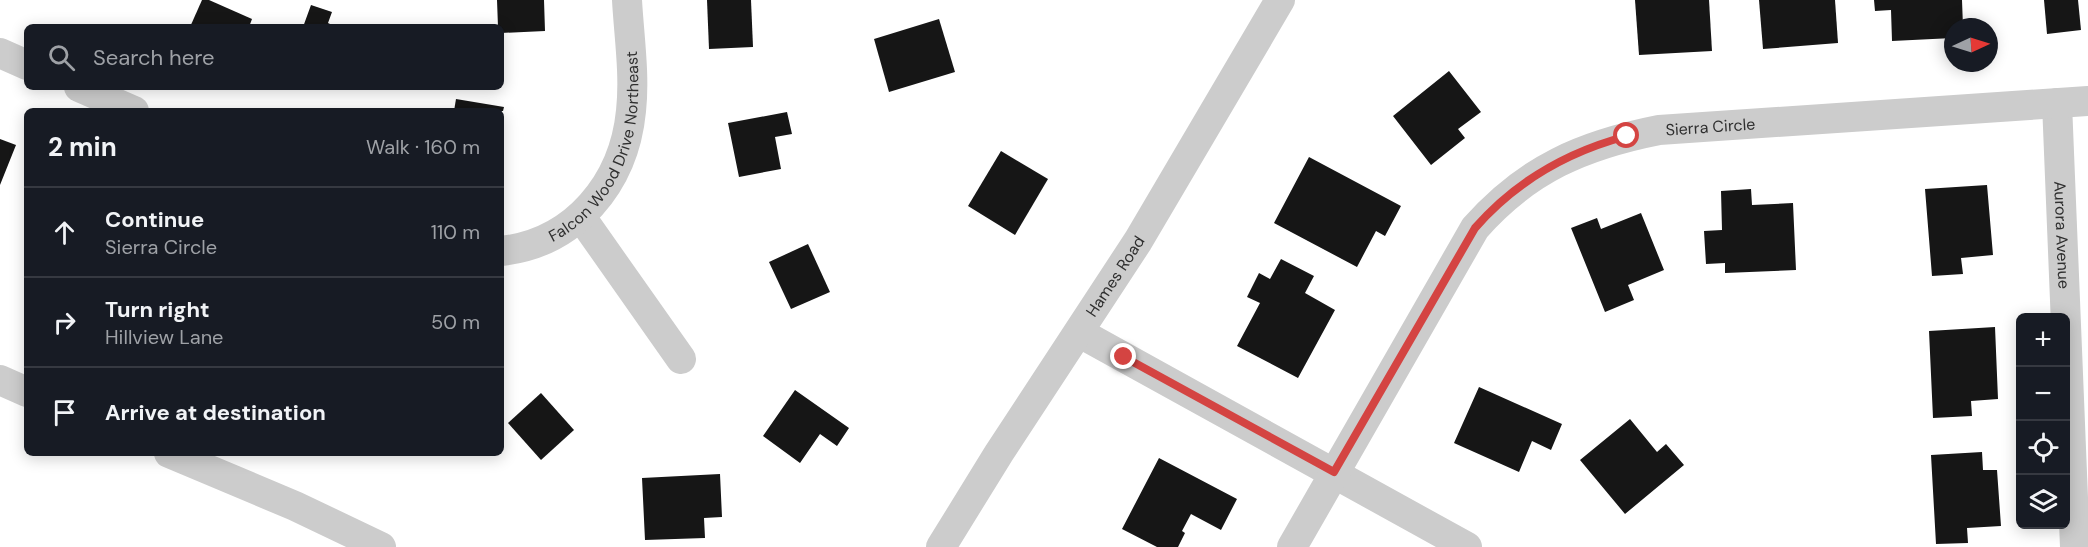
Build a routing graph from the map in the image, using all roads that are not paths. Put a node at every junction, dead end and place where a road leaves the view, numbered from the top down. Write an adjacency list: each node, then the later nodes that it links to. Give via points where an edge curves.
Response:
1 (627, 0): 9 (street, Falcon Wood Drive Northeast, via 631,110 624,144 616,172)
2 (1280, 0): 11 (street, Hames Road)
3 (0, 53): 4 (street)
4 (24, 64)
5 (86, 90): 8 (street)
6 (2088, 101): 7 (street, Sierra Circle)
7 (2057, 104): 16 (street, Sierra Circle, via 1659,130 1596,144 1564,158 1513,191 1475,228); 21 (street, Aurora Avenue)
8 (127, 108)
9 (581, 217): 10 (street, Falcon Wood Drive Northeast, via 535,244); 12 (street)
10 (504, 251)
11 (1080, 333): 16 (street); 18 (street, Hames Road)
12 (681, 359)
13 (0, 380): 14 (street)
14 (24, 391)
15 (176, 456): 17 (street)
16 (1334, 472): 19 (street, Sierra Circle); 20 (street)
17 (381, 547)
18 (941, 547)
19 (1292, 547)
20 (1467, 547)
21 (2075, 547)

